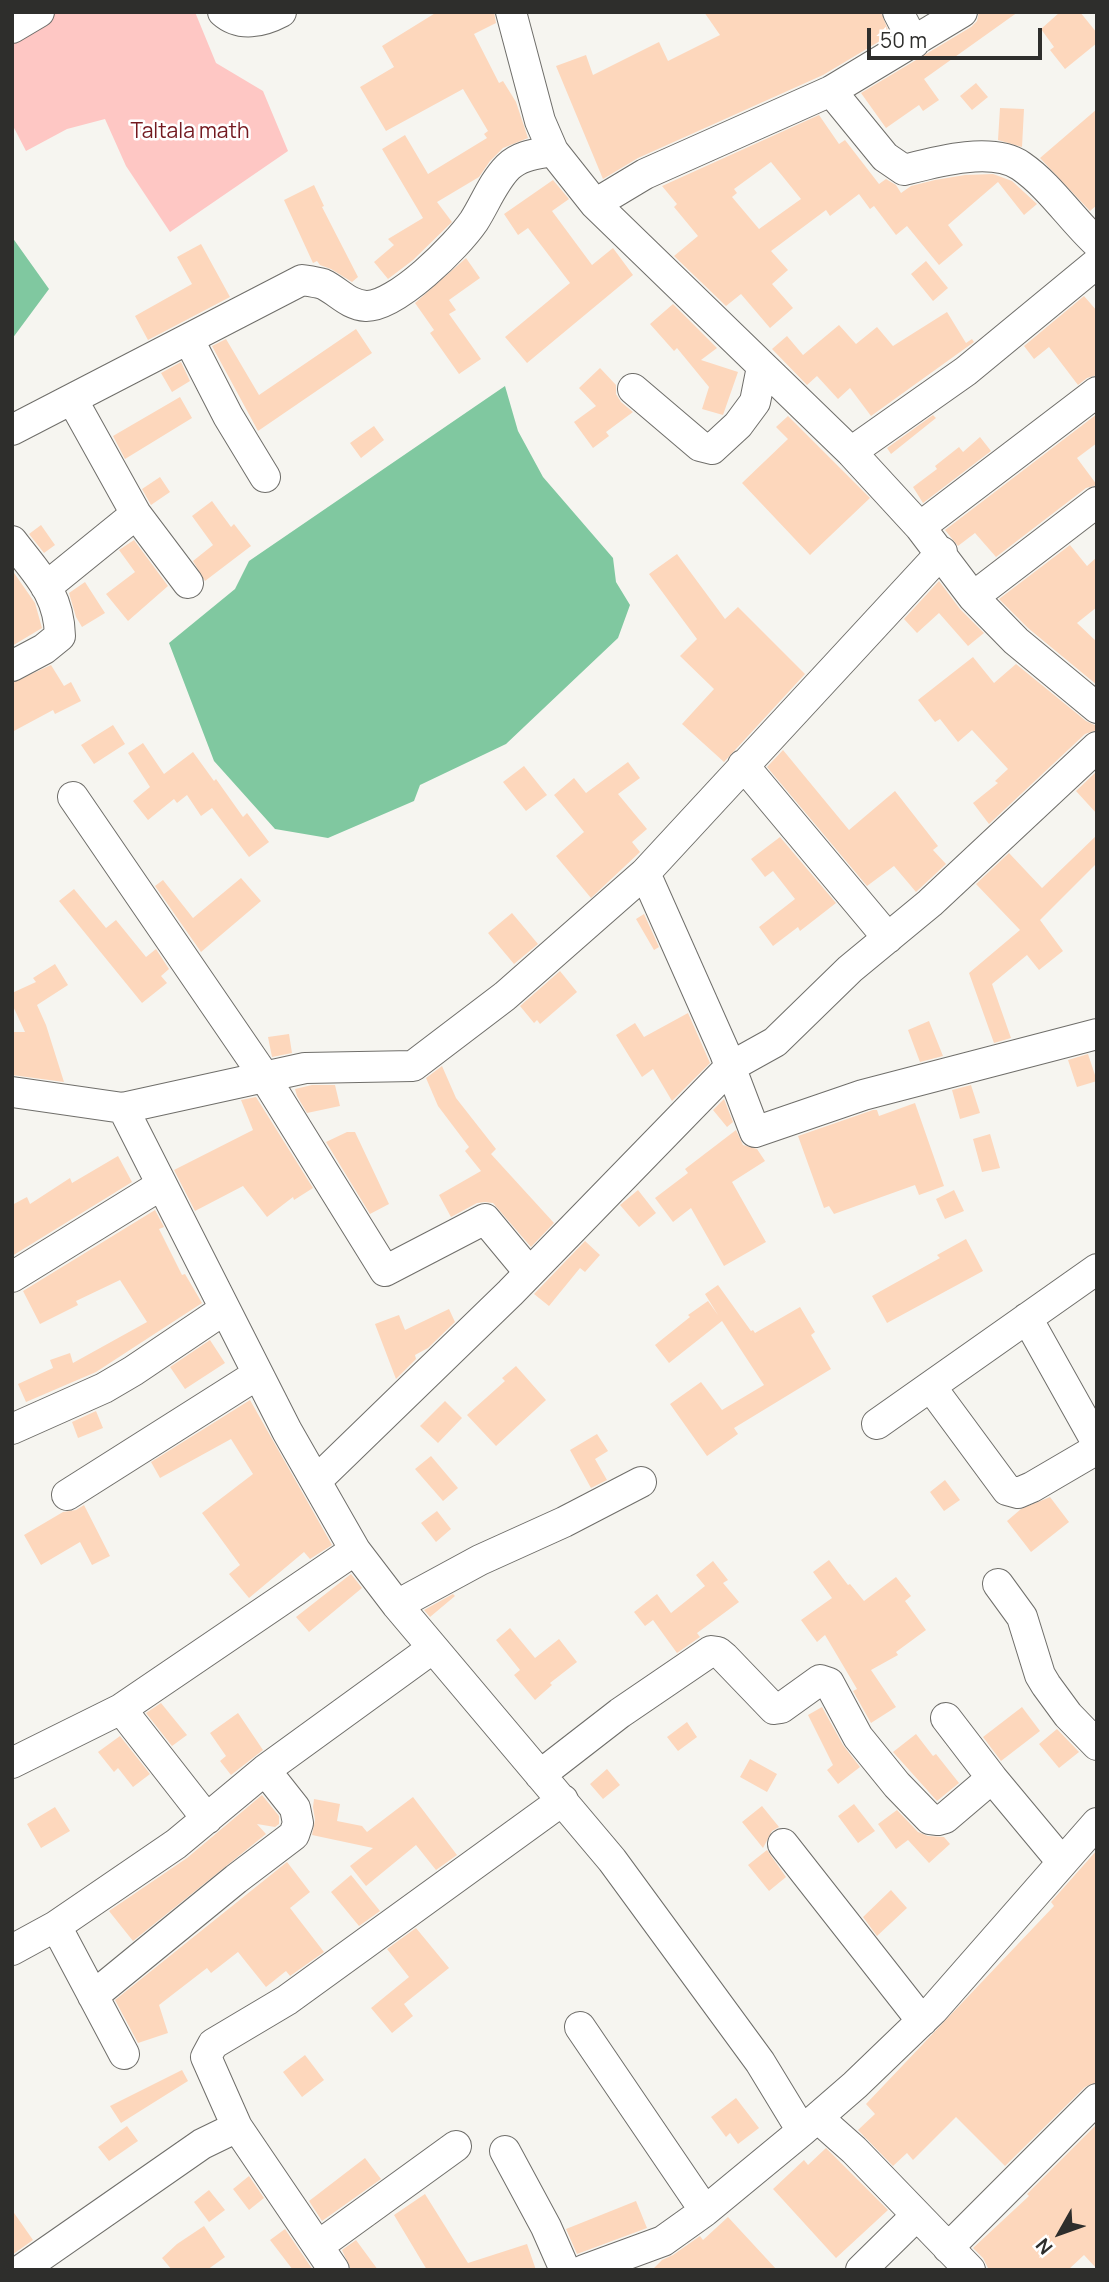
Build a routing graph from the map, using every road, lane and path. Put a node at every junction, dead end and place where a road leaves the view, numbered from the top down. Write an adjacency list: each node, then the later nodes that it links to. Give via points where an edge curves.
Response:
1 (39, 12): 7 (street)
2 (223, 12): 3 (street, via 243,23)
3 (281, 12)
4 (511, 12): 10 (street, via 540,121)
5 (898, 12): 8 (street)
6 (962, 12): 8 (street)
7 (12, 28)
8 (914, 43): 9 (street)
9 (831, 91): 11 (street, via 645,174); 12 (street, via 886,157 904,170 948,159 985,157 1019,165)
10 (553, 151): 11 (street); 14 (street, via 522,157 509,166 473,223 448,252 409,286 384,300 368,306 351,303 322,284 302,280)
11 (595, 204): 15 (street)
12 (1097, 243)
13 (1097, 263): 20 (street, via 966,371)
14 (189, 340): 18 (street); 21 (street)
15 (762, 367): 16 (street, via 755,402 712,449 699,446); 20 (street)
16 (633, 389)
17 (1097, 392): 24 (street)
18 (72, 399): 19 (street); 23 (street)
19 (12, 430)
20 (851, 452): 24 (street)
21 (265, 477)
22 (1097, 502): 29 (street)
23 (136, 514): 27 (street); 28 (street)
24 (920, 527): 26 (street)
25 (12, 541): 28 (street)
26 (942, 552): 29 (street); 33 (street)
27 (188, 583)
28 (46, 587): 30 (street, via 55,598 60,636)
29 (973, 597): 31 (street, via 1016,641)
30 (12, 666)
31 (1097, 708)
32 (1097, 747): 36 (street)
33 (744, 765): 35 (street); 36 (street)
34 (73, 797): 39 (street)
35 (645, 873): 38 (street); 39 (street, via 505,996 413,1066 304,1068)
36 (888, 938): 38 (street, via 775,1042)
37 (1097, 1034): 38 (street, via 863,1095 755,1132)
38 (730, 1067): 44 (street)
39 (264, 1076): 41 (street); 44 (street, via 385,1271 485,1219)
40 (12, 1093): 41 (street)
41 (123, 1108): 42 (street)
42 (161, 1185): 45 (street); 46 (street)
43 (1097, 1269): 47 (street)
44 (529, 1272): 54 (street)
45 (12, 1277)
46 (225, 1309): 48 (street); 51 (street, via 104,1388)
47 (1027, 1318): 49 (street); 52 (street)
48 (258, 1374): 54 (street); 56 (street)
49 (931, 1387): 50 (street); 53 (street, via 1007,1490 1018,1493 1032,1487)
50 (877, 1424)
51 (12, 1429)
52 (1097, 1443)
53 (1097, 1449)
54 (316, 1481): 57 (street)
55 (641, 1482): 59 (street)
56 (67, 1495)
57 (355, 1550): 59 (street); 61 (street)
58 (998, 1584): 63 (street, via 1022,1618 1046,1685)
59 (397, 1605): 60 (street)
60 (433, 1648): 65 (street); 66 (street)
61 (121, 1709): 64 (street); 69 (street)
62 (946, 1718): 67 (street)
63 (1097, 1745)
64 (12, 1763)
65 (265, 1770): 69 (street); 75 (street, via 295,1808 298,1823 294,1835)
66 (540, 1775): 67 (street, via 711,1651 724,1657 774,1709 820,1680 829,1683 858,1737 930,1819 944,1818); 68 (street)
67 (992, 1778): 72 (street)
68 (564, 1800): 80 (street); 81 (street, via 287,2000 213,2044 206,2057)
69 (207, 1819): 73 (street)
70 (1097, 1823): 72 (street)
71 (783, 1844): 76 (street)
72 (1062, 1862): 76 (street)
73 (56, 1926): 74 (street); 75 (street)
74 (12, 1950)
75 (93, 1996): 78 (street)
76 (922, 2021): 80 (street)
77 (580, 2027): 84 (street)
78 (124, 2054)
79 (1097, 2099): 86 (street)
80 (810, 2124): 84 (street); 85 (street, via 853,2150)
81 (237, 2127): 87 (street); 88 (street, via 202,2144)
82 (456, 2146): 87 (street)
83 (505, 2151): 89 (street)
84 (705, 2211): 90 (street, via 663,2241)
85 (916, 2216): 86 (street); 91 (street)
86 (948, 2248): 92 (street)
87 (326, 2258)
88 (21, 2270)
89 (565, 2270)
90 (584, 2270)
91 (861, 2270)
92 (970, 2270)

